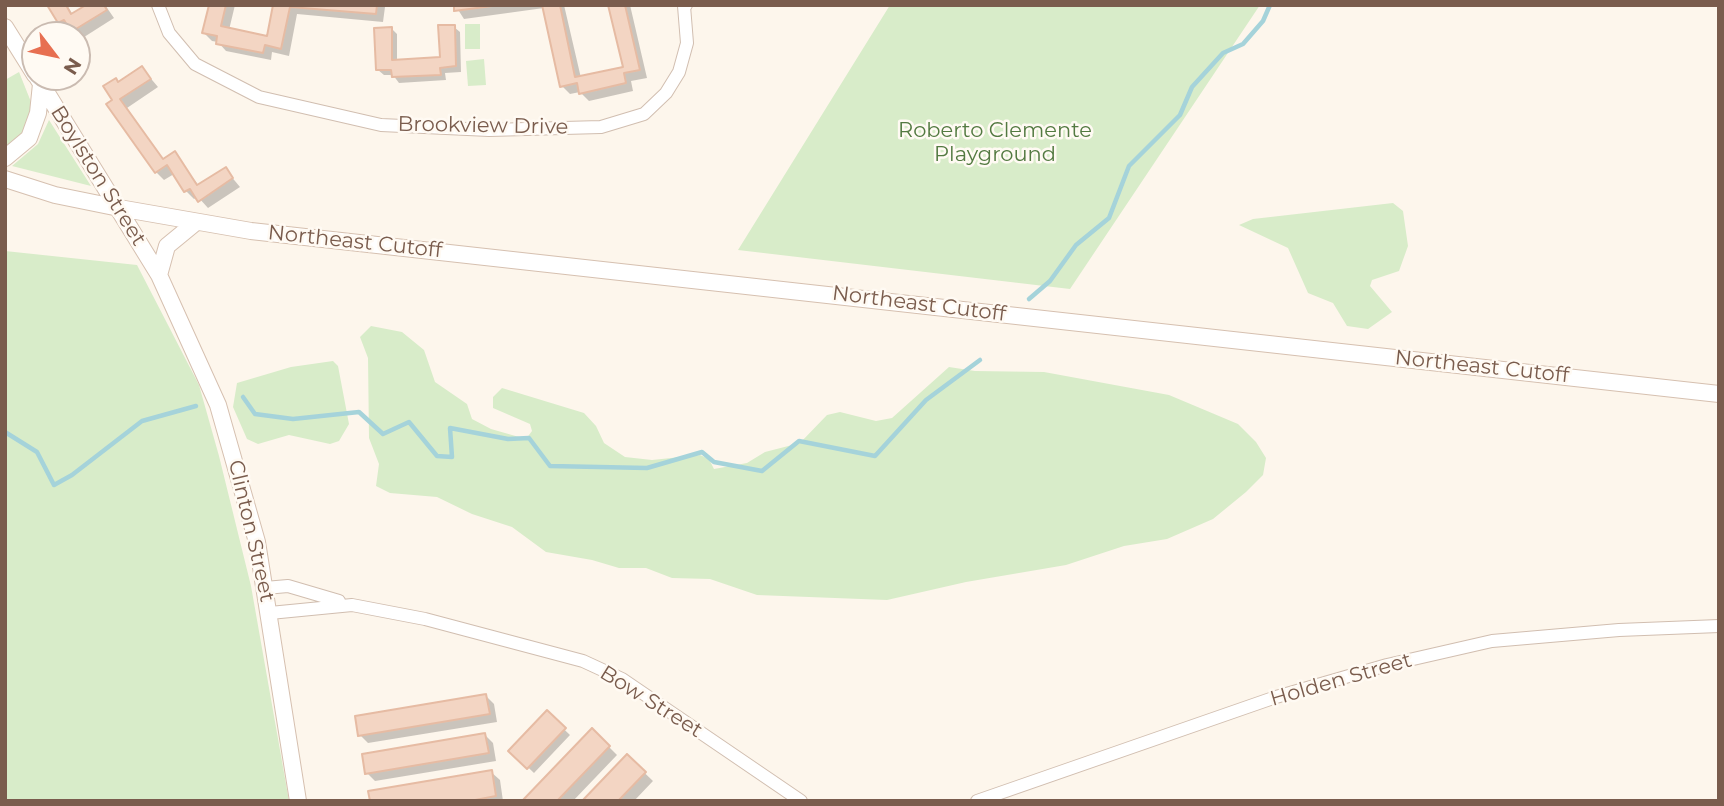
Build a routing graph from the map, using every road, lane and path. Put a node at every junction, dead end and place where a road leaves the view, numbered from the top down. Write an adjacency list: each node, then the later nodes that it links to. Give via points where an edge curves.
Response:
1 (158, 5): 2 (street, Brookview Drive, via 169,33 195,64 259,97 381,125 489,130 601,127 644,114 679,72 687,43)
2 (685, 6)
3 (5, 27): 4 (main road, Boylston Street)
4 (21, 52)
5 (38, 91): 7 (main road, via 38,113 29,138)
6 (46, 91): 9 (main road, Boylston Street)
7 (5, 158)
8 (5, 179): 9 (main road, Northeast Cutoff)
9 (119, 208): 10 (main road, Northeast Cutoff); 11 (main road, Boylston Street)
10 (195, 223): 11 (main road, via 167,246); 12 (main road, Northeast Cutoff)
11 (159, 275): 13 (main road, Clinton Street, via 218,405 257,542)
12 (1719, 394)
13 (265, 588): 14 (street, Bow Street, via 288,586); 15 (main road, Clinton Street)
14 (363, 607): 15 (street, Bow Street, via 330,605); 18 (street, Bow Street, via 425,619 595,666 622,679)
15 (270, 613): 17 (main road, Clinton Street)
16 (1719, 626): 19 (street, Holden Street, via 1492,641 1387,665 1276,697)
17 (298, 801)
18 (801, 801)
19 (977, 801)

